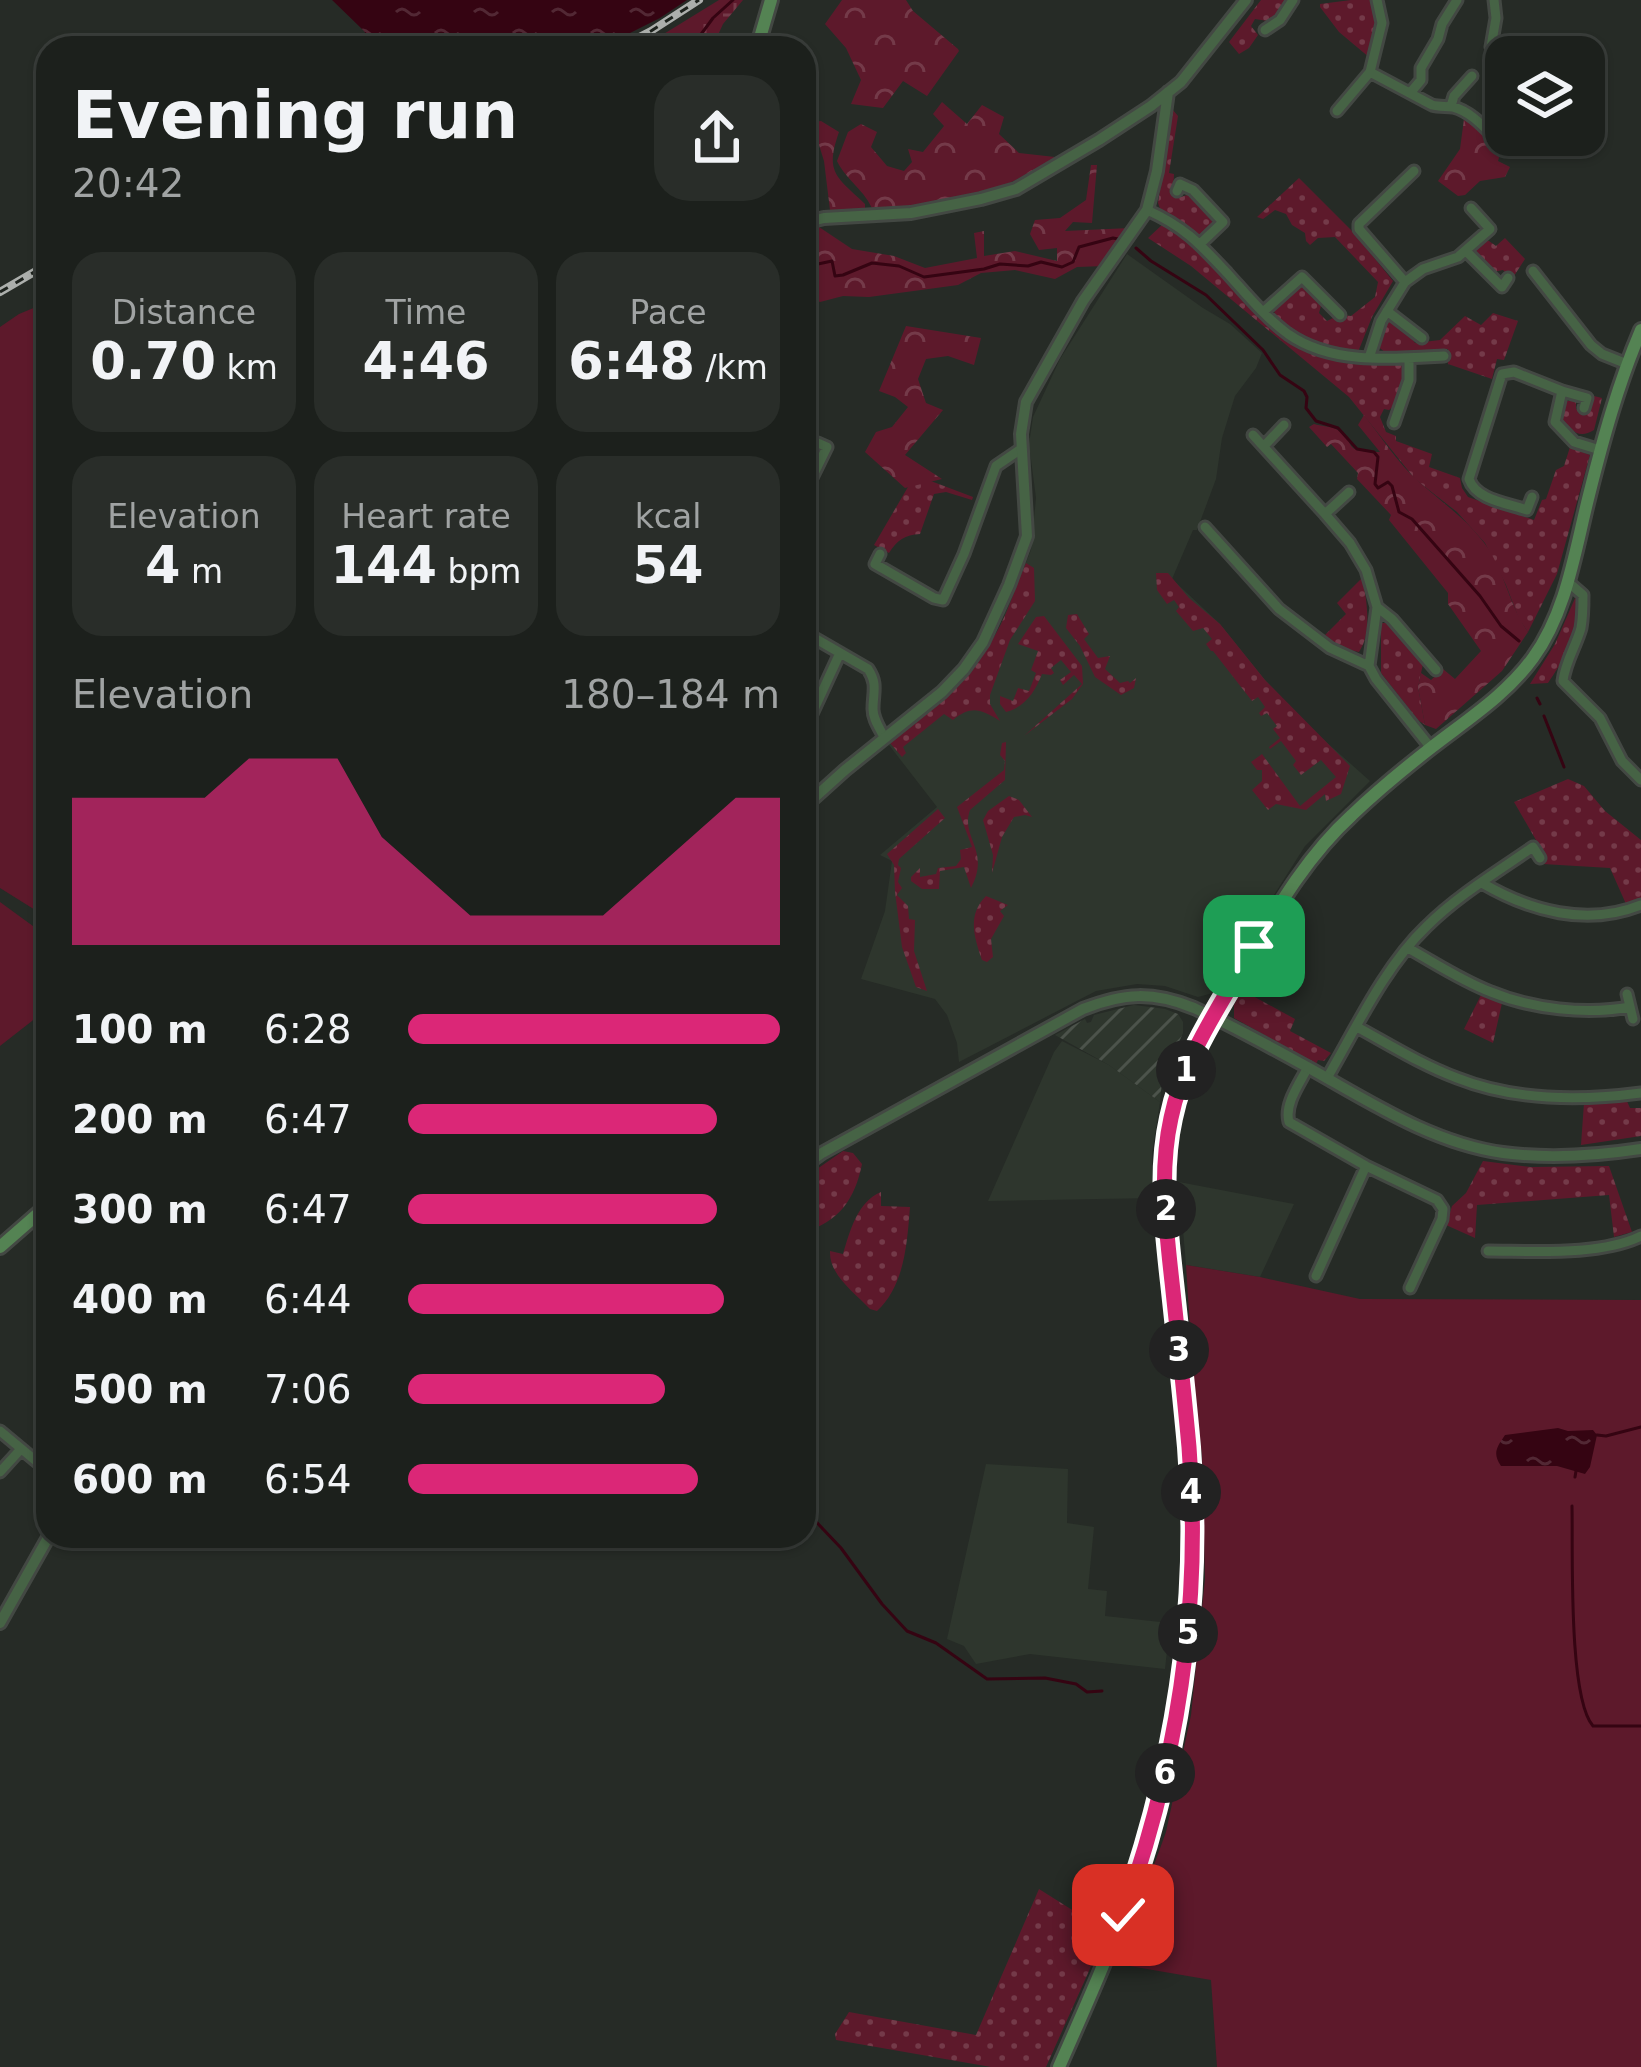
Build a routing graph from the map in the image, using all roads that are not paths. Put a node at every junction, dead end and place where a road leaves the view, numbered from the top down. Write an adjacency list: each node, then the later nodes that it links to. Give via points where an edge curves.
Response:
1 (771, 0): 8 (main road)
2 (1246, 0): 12 (street)
3 (1293, 0): 7 (street)
4 (1377, 0): 10 (street, via 1382,23)
5 (1457, 0): 13 (street)
6 (1494, 0): 9 (street)
7 (1265, 30)
8 (761, 36)
9 (1493, 36)
10 (1370, 72): 13 (street); 15 (street)
11 (1472, 76): 14 (street)
12 (1168, 92): 20 (street); 21 (street, via 1016,188 911,213)
13 (1411, 92): 14 (street)
14 (1451, 106): 16 (street)
15 (1336, 111)
16 (1485, 128)
17 (1414, 171): 28 (street, via 1359,227)
18 (1177, 191): 24 (street, via 1180,184 1193,190 1223,222)
19 (1471, 208): 22 (street)
20 (1148, 210): 24 (street); 45 (street, via 1034,385)
21 (816, 220)
22 (1490, 229): 23 (street); 25 (street)
23 (1501, 240)
24 (1200, 244): 30 (street)
25 (1466, 251): 27 (street, via 1502,287); 28 (street)
26 (1533, 271): 37 (street, via 1591,345)
27 (1508, 278)
28 (1402, 286): 29 (street)
29 (1388, 311): 33 (street); 35 (street)
30 (1263, 312): 31 (street, via 1302,277); 35 (street, via 1310,345)
31 (1340, 315)
32 (1641, 330): 37 (main road)
33 (1422, 338)
34 (1444, 356): 36 (street)
35 (1369, 358): 36 (street)
36 (1409, 358): 40 (street)
37 (1627, 364): 46 (main road)
38 (1562, 391): 39 (street, via 1588,398); 46 (street, via 1555,422 1574,442); 49 (street, via 1502,374 1469,479 1477,493 1527,510)
39 (1584, 408)
40 (1394, 423)
41 (1284, 424): 44 (street)
42 (1253, 435): 44 (street)
43 (818, 443): 47 (street, via 827,448)
44 (1265, 446): 50 (street)
45 (1021, 449): 52 (street, via 997,466 943,600 875,564); 60 (street, via 1027,536 983,642 942,692)
46 (1600, 449): 53 (main road)
47 (816, 470)
48 (1348, 492): 50 (street)
49 (1532, 497)
50 (1325, 514): 54 (street, via 1359,556)
51 (1205, 527): 57 (street, via 1280,609 1330,649)
52 (880, 554)
53 (1568, 582): 61 (main road, via 1534,657); 62 (street, via 1583,595 1583,608 1563,681 1600,718)
54 (1377, 607): 57 (street); 58 (street)
55 (816, 639): 56 (street)
56 (840, 653): 59 (street); 60 (street, via 873,675 872,714)
57 (1369, 666): 61 (street)
58 (1436, 670)
59 (816, 705)
60 (884, 737): 63 (street)
61 (1431, 748): 69 (main road, via 1322,846)
62 (1641, 780)
63 (816, 796)
64 (1540, 858): 65 (street, via 1533,847)
65 (1482, 883): 66 (street, via 1544,911 1594,915); 67 (street)
66 (1641, 905)
67 (1408, 948): 68 (street, via 1517,1000 1631,1013); 70 (street)
68 (1628, 994)
69 (1212, 1016): 71 (street); 76 (street, via 1160,997 1111,998); 90 (main road, via 1182,1081 1165,1147 1191,1479 1184,1671 1143,1859)
70 (1357, 1027): 72 (street); 73 (street, via 1493,1090 1572,1098)
71 (1308, 1067): 72 (street); 77 (street, via 1289,1122)
72 (1327, 1078): 75 (street, via 1415,1125 1481,1148 1546,1156)
73 (1636, 1093): 74 (street)
74 (1633, 1107)
75 (1641, 1149)
76 (816, 1157)
77 (1366, 1166): 82 (street); 83 (street, via 1443,1209)
78 (36, 1216): 80 (main road)
79 (1641, 1236): 81 (street, via 1606,1247)
80 (0, 1247)
81 (1488, 1251)
82 (1316, 1276)
83 (1409, 1288)
84 (0, 1431): 85 (street)
85 (20, 1450): 86 (street); 87 (street)
86 (36, 1462)
87 (0, 1472)
88 (42, 1548): 89 (street)
89 (0, 1623)
90 (1059, 2067)

